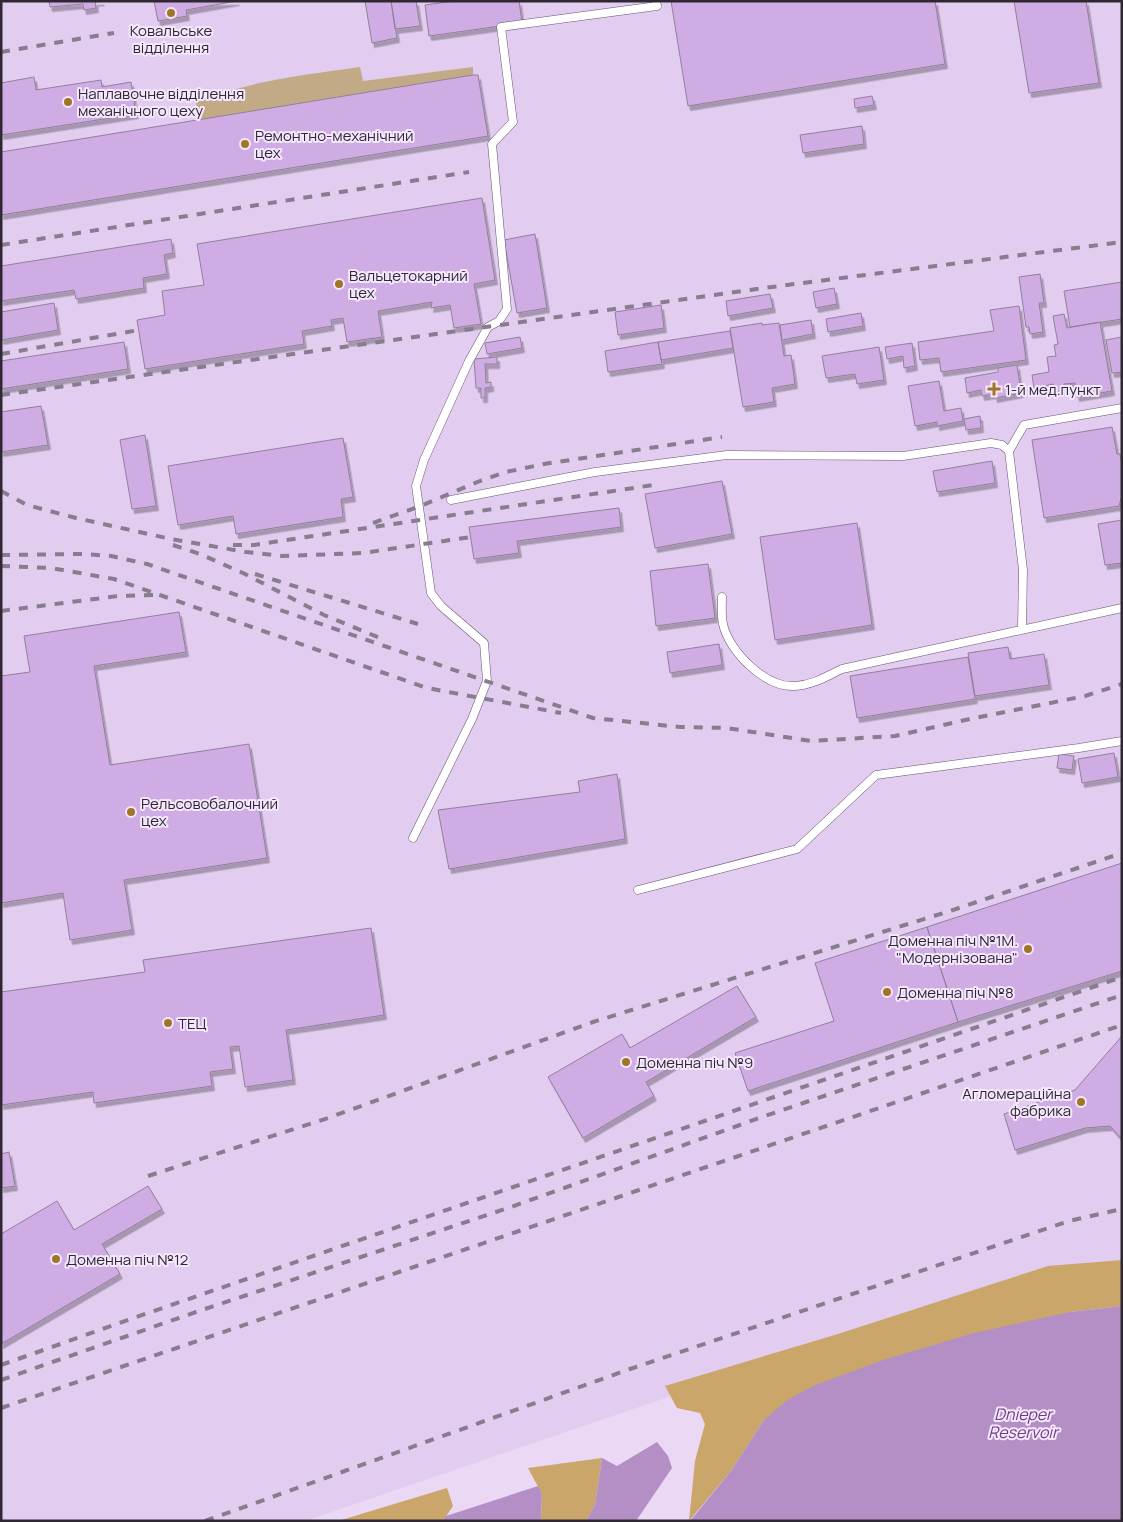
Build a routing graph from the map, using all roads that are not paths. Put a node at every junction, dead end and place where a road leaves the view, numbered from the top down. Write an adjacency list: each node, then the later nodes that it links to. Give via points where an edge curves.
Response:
1 (656, 1): 9 (lane, via 657,6 501,27 513,122 492,144 507,309 499,321 488,327 470,361 424,460 416,486 430,593 484,643 487,681 472,719)
2 (1122, 408): 3 (lane, via 1024,425)
3 (1009, 452): 4 (lane, via 1002,445 991,443 902,456 727,455 595,472); 7 (lane, via 1023,570)
4 (451, 500)
5 (722, 597): 7 (lane, via 722,624 731,646 772,682 793,686 811,684 842,669)
6 (1122, 608): 7 (lane)
7 (1022, 629)
8 (1122, 741): 10 (lane, via 876,775 797,849)
9 (412, 838)
10 (638, 890)

